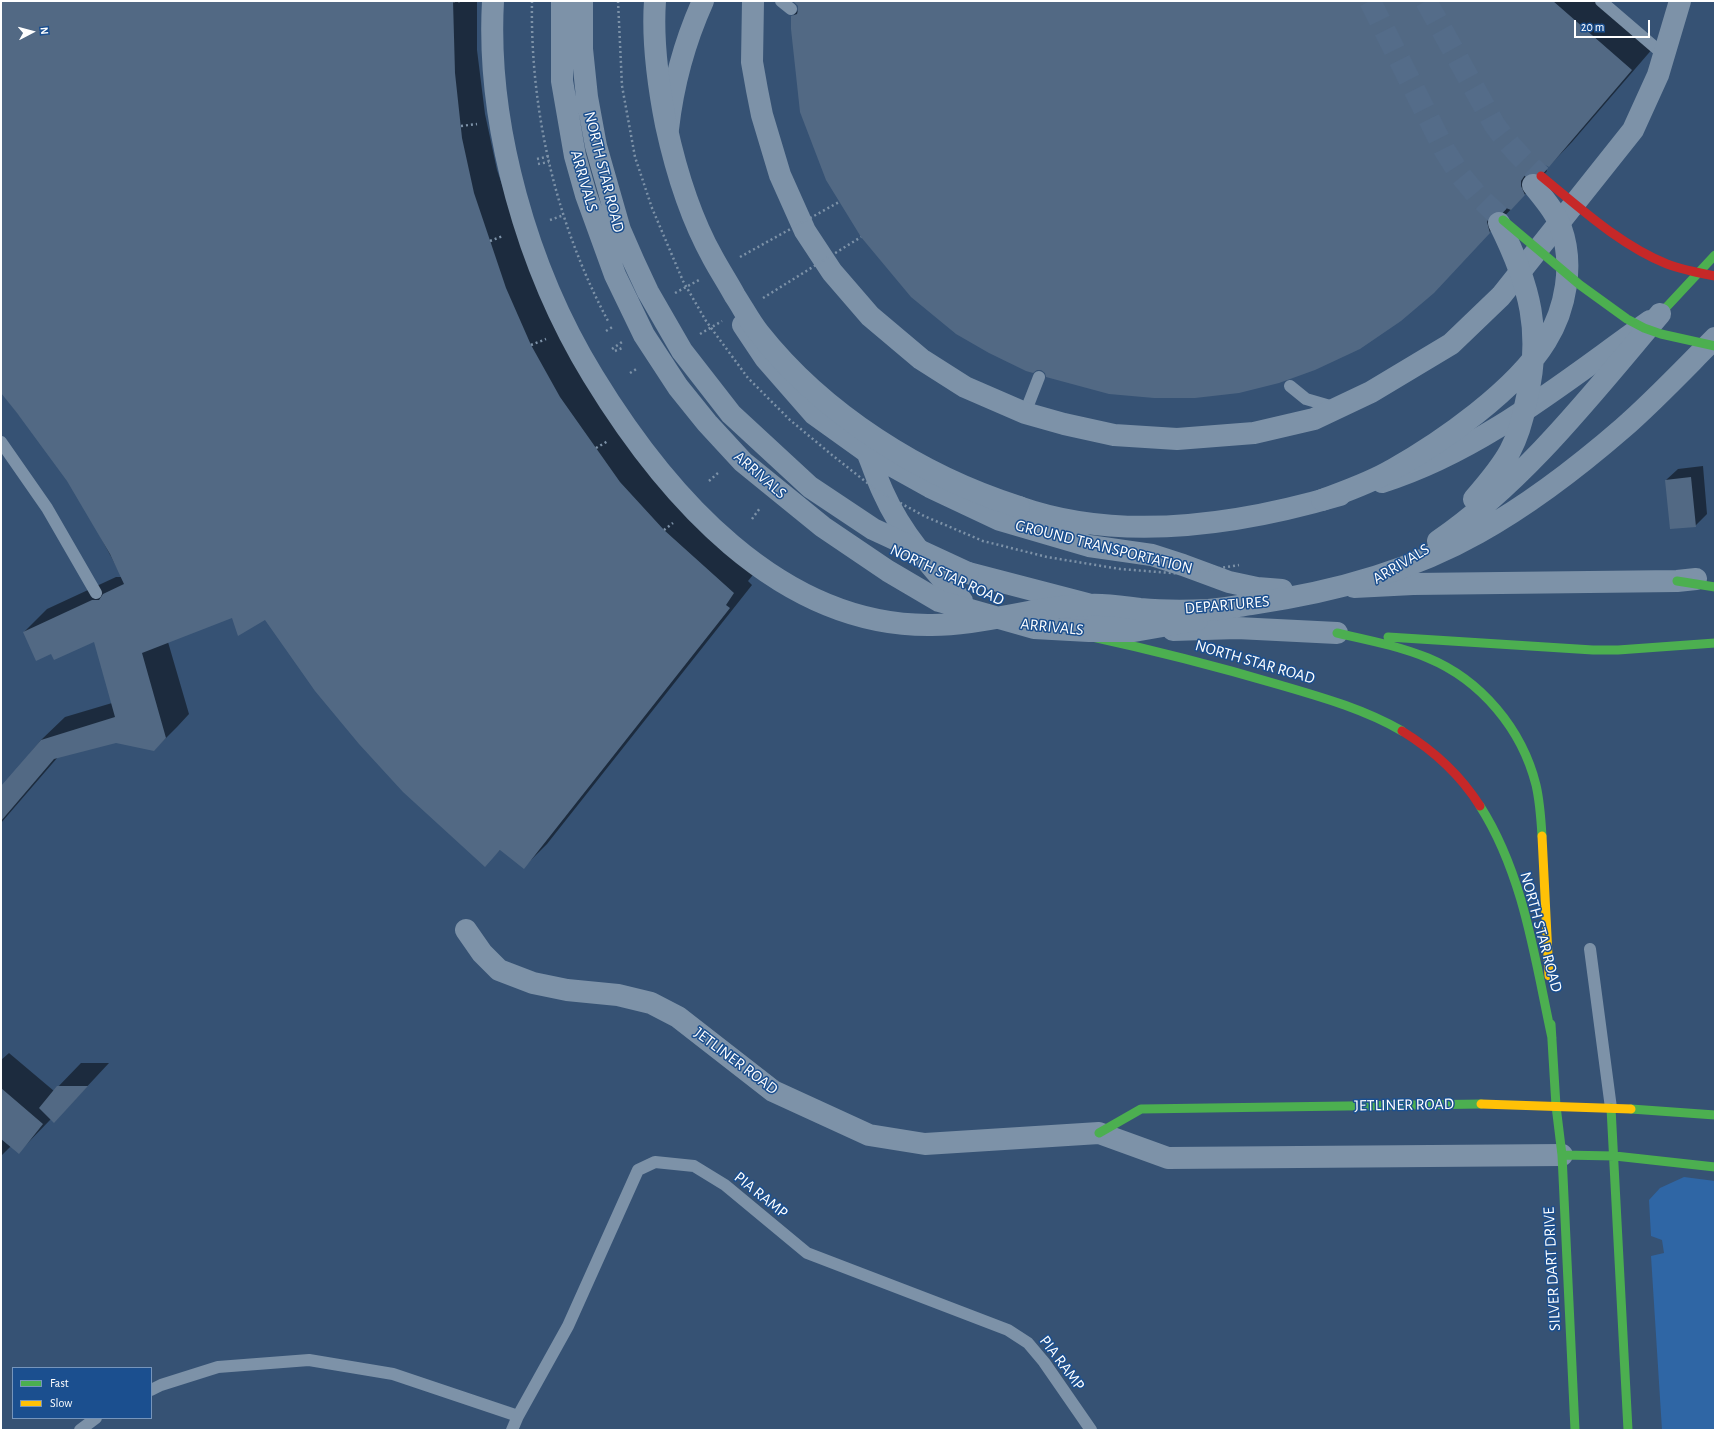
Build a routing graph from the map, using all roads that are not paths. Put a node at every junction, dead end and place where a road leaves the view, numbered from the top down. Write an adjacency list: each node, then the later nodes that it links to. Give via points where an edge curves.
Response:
1 (493, 1): 36 (street, bridge, via 494,67 500,120 516,195 536,260 561,320 586,365 623,422 678,494 715,531 760,567 824,603 875,620 902,625 934,626)
2 (562, 1): 38 (street, ARRIVALS, bridge, via 562,81 575,156 593,215 615,275 644,334 678,387 707,423 743,462 823,527 939,602 1034,628)
3 (566, 1): 35 (main road, NORTH STAR ROAD, via 569,87 591,197 622,283 661,355 715,426 744,457 777,486 873,556 916,580)
4 (582, 1): 36 (street, bridge, via 582,49 587,96 596,146 620,230 648,292 682,351 726,408 810,487 873,529 968,573)
5 (648, 1): 14 (street, GROUND TRANSPORTATION, via 652,87)
6 (655, 1): 28 (street, bridge, via 659,86 673,157 699,230 712,258 758,332 810,388 882,442 952,482 992,498 1038,513 1090,523 1149,526 1213,522 1280,511)
7 (702, 1): 14 (street, GROUND TRANSPORTATION, via 682,59 672,100)
8 (753, 1): 25 (street, via 752,62 771,148 793,205 832,272 870,316 921,359 965,387)
9 (781, 1): 12 (lane)
10 (1601, 1): 13 (lane)
11 (1680, 1): 13 (street)
12 (791, 9)
13 (1664, 56): 24 (street, via 1633,130 1501,296 1451,344 1370,392)
14 (666, 154): 27 (street, GROUND TRANSPORTATION, via 694,235 723,294 764,358 814,414)
15 (1537, 181): 18 (main road, bridge, via 1643,252 1671,266); 28 (street, bridge, via 1561,227 1566,251 1566,289 1559,315 1546,341 1524,369 1491,402 1428,448 1391,471)
16 (1501, 221): 21 (main road, bridge, via 1608,306 1643,327 1676,339); 31 (street, bridge, via 1525,284 1531,308 1534,342 1532,377 1524,413 1510,451 1474,499 1432,536 1386,565)
17 (1715, 255): 19 (main road)
18 (1715, 276)
19 (1660, 314): 28 (street, bridge, via 1494,431 1434,462 1398,477); 38 (street, ARRIVALS, bridge, via 1588,399 1512,480 1463,524 1378,580 1331,596 1266,610)
20 (1715, 338): 31 (street, bridge, via 1625,426 1551,486 1508,516 1474,536 1426,558)
21 (1715, 346)
22 (1039, 378): 25 (lane)
23 (1290, 386): 24 (lane, via 1306,399)
24 (1336, 408): 25 (street, via 1314,419 1254,433 1177,439 1114,435)
25 (1025, 413)
26 (1, 442): 34 (lane, via 47,508)
27 (867, 452): 33 (street, GROUND TRANSPORTATION, via 930,487 1000,520 1089,546 1152,555 1229,582); 35 (street, via 883,494 907,534)
28 (1322, 500)
29 (1715, 577): 30 (street)
30 (1676, 581): 32 (main road); 33 (street, via 1413,584)
31 (1340, 587): 36 (street, DEPARTURES, bridge, via 1286,599 1210,610 1148,609)
32 (1715, 587)
33 (1282, 590): 37 (street, via 1202,605)
34 (96, 593)
35 (962, 601): 37 (main road, NORTH STAR ROAD, via 1004,619)
36 (1090, 604)
37 (1043, 627): 43 (main road, NORTH STAR ROAD, via 1184,657 1338,703 1410,736 1446,764 1475,800 1493,829 1507,862 1524,912)
38 (1134, 631): 39 (street, bridge, via 1237,628)
39 (1337, 633): 40 (main road, via 1592,650); 43 (main road, via 1408,651 1441,664 1470,682 1512,728 1527,756 1536,786 1540,816)
40 (1715, 643)
41 (466, 930): 47 (street, JETLINER ROAD, via 482,953 499,970 533,983 567,990 618,995 651,1003 678,1017 773,1091 869,1135 925,1144)
42 (1590, 949): 45 (lane)
43 (1552, 1038): 44 (main road, SILVER DART DRIVE)
44 (1556, 1106): 45 (main road, JETLINER ROAD); 47 (main road, JETLINER ROAD, via 1503,1104 1142,1109); 48 (main road, SILVER DART DRIVE)
45 (1611, 1108): 46 (main road, JETLINER ROAD); 49 (main road)
46 (1715, 1114)
47 (1099, 1133): 48 (street, JETLINER ROAD, via 1168,1158)
48 (1562, 1155): 49 (main road, JETLINER ROAD); 57 (main road, SILVER DART DRIVE)
49 (1615, 1156): 50 (main road, JETLINER ROAD); 58 (main road)
50 (1715, 1167)
51 (152, 1390): 52 (lane, via 218,1367 309,1360 393,1374)
52 (518, 1416): 55 (lane, PIA RAMP); 56 (lane, PIA RAMP, via 568,1326 638,1170 655,1162 694,1166 724,1185 807,1253 1008,1330 1028,1343 1044,1362)
53 (95, 1419): 54 (lane)
54 (80, 1430)
55 (512, 1430)
56 (1091, 1430)
57 (1575, 1430)
58 (1628, 1430)

